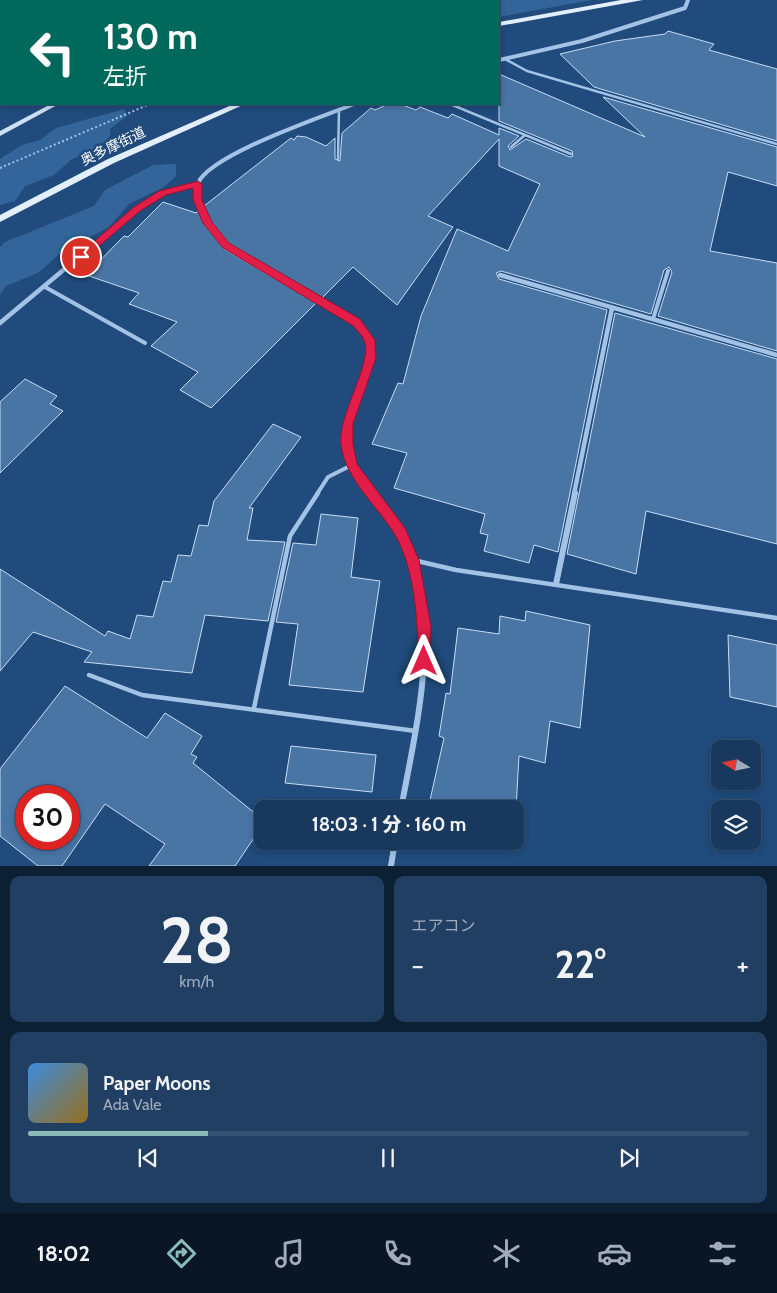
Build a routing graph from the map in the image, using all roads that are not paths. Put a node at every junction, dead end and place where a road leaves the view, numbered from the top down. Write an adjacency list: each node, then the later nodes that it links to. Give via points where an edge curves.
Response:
1 (639, 0): 3 (main road, via 600,4)
2 (688, 0): 4 (street, via 685,8 670,14 582,41)
3 (500, 24)
4 (505, 59): 5 (street); 13 (lane, via 527,71)
5 (500, 60)
6 (54, 105): 11 (street)
7 (239, 105): 18 (main road, 奥多摩街道, via 111,161)
8 (351, 105): 10 (street)
9 (452, 105): 12 (lane)
10 (339, 109): 16 (lane); 17 (street, via 232,155 209,169)
11 (0, 134)
12 (525, 135): 14 (lane); 15 (lane)
13 (777, 144)
14 (510, 148)
15 (571, 154)
16 (338, 159)
17 (198, 184): 21 (street, via 162,193 137,209); 27 (street, via 197,200 208,223 226,246 356,322 370,340 370,358 348,424 347,444)
18 (0, 219)
19 (668, 272): 23 (lane)
20 (500, 276): 22 (street)
21 (45, 287): 24 (street); 25 (lane)
22 (612, 308): 23 (street); 29 (street)
23 (653, 319): 26 (street)
24 (0, 323)
25 (144, 343)
26 (777, 355)
27 (352, 465): 28 (street, via 400,532); 32 (lane, via 328,478 290,536)
28 (413, 560): 29 (lane, via 456,570); 33 (street, via 425,627)
29 (556, 584): 30 (lane)
30 (777, 618)
31 (90, 675): 32 (lane, via 142,695)
32 (254, 708): 33 (lane)
33 (416, 732): 34 (street)
34 (403, 800)
35 (394, 850): 36 (street)
36 (391, 866)

